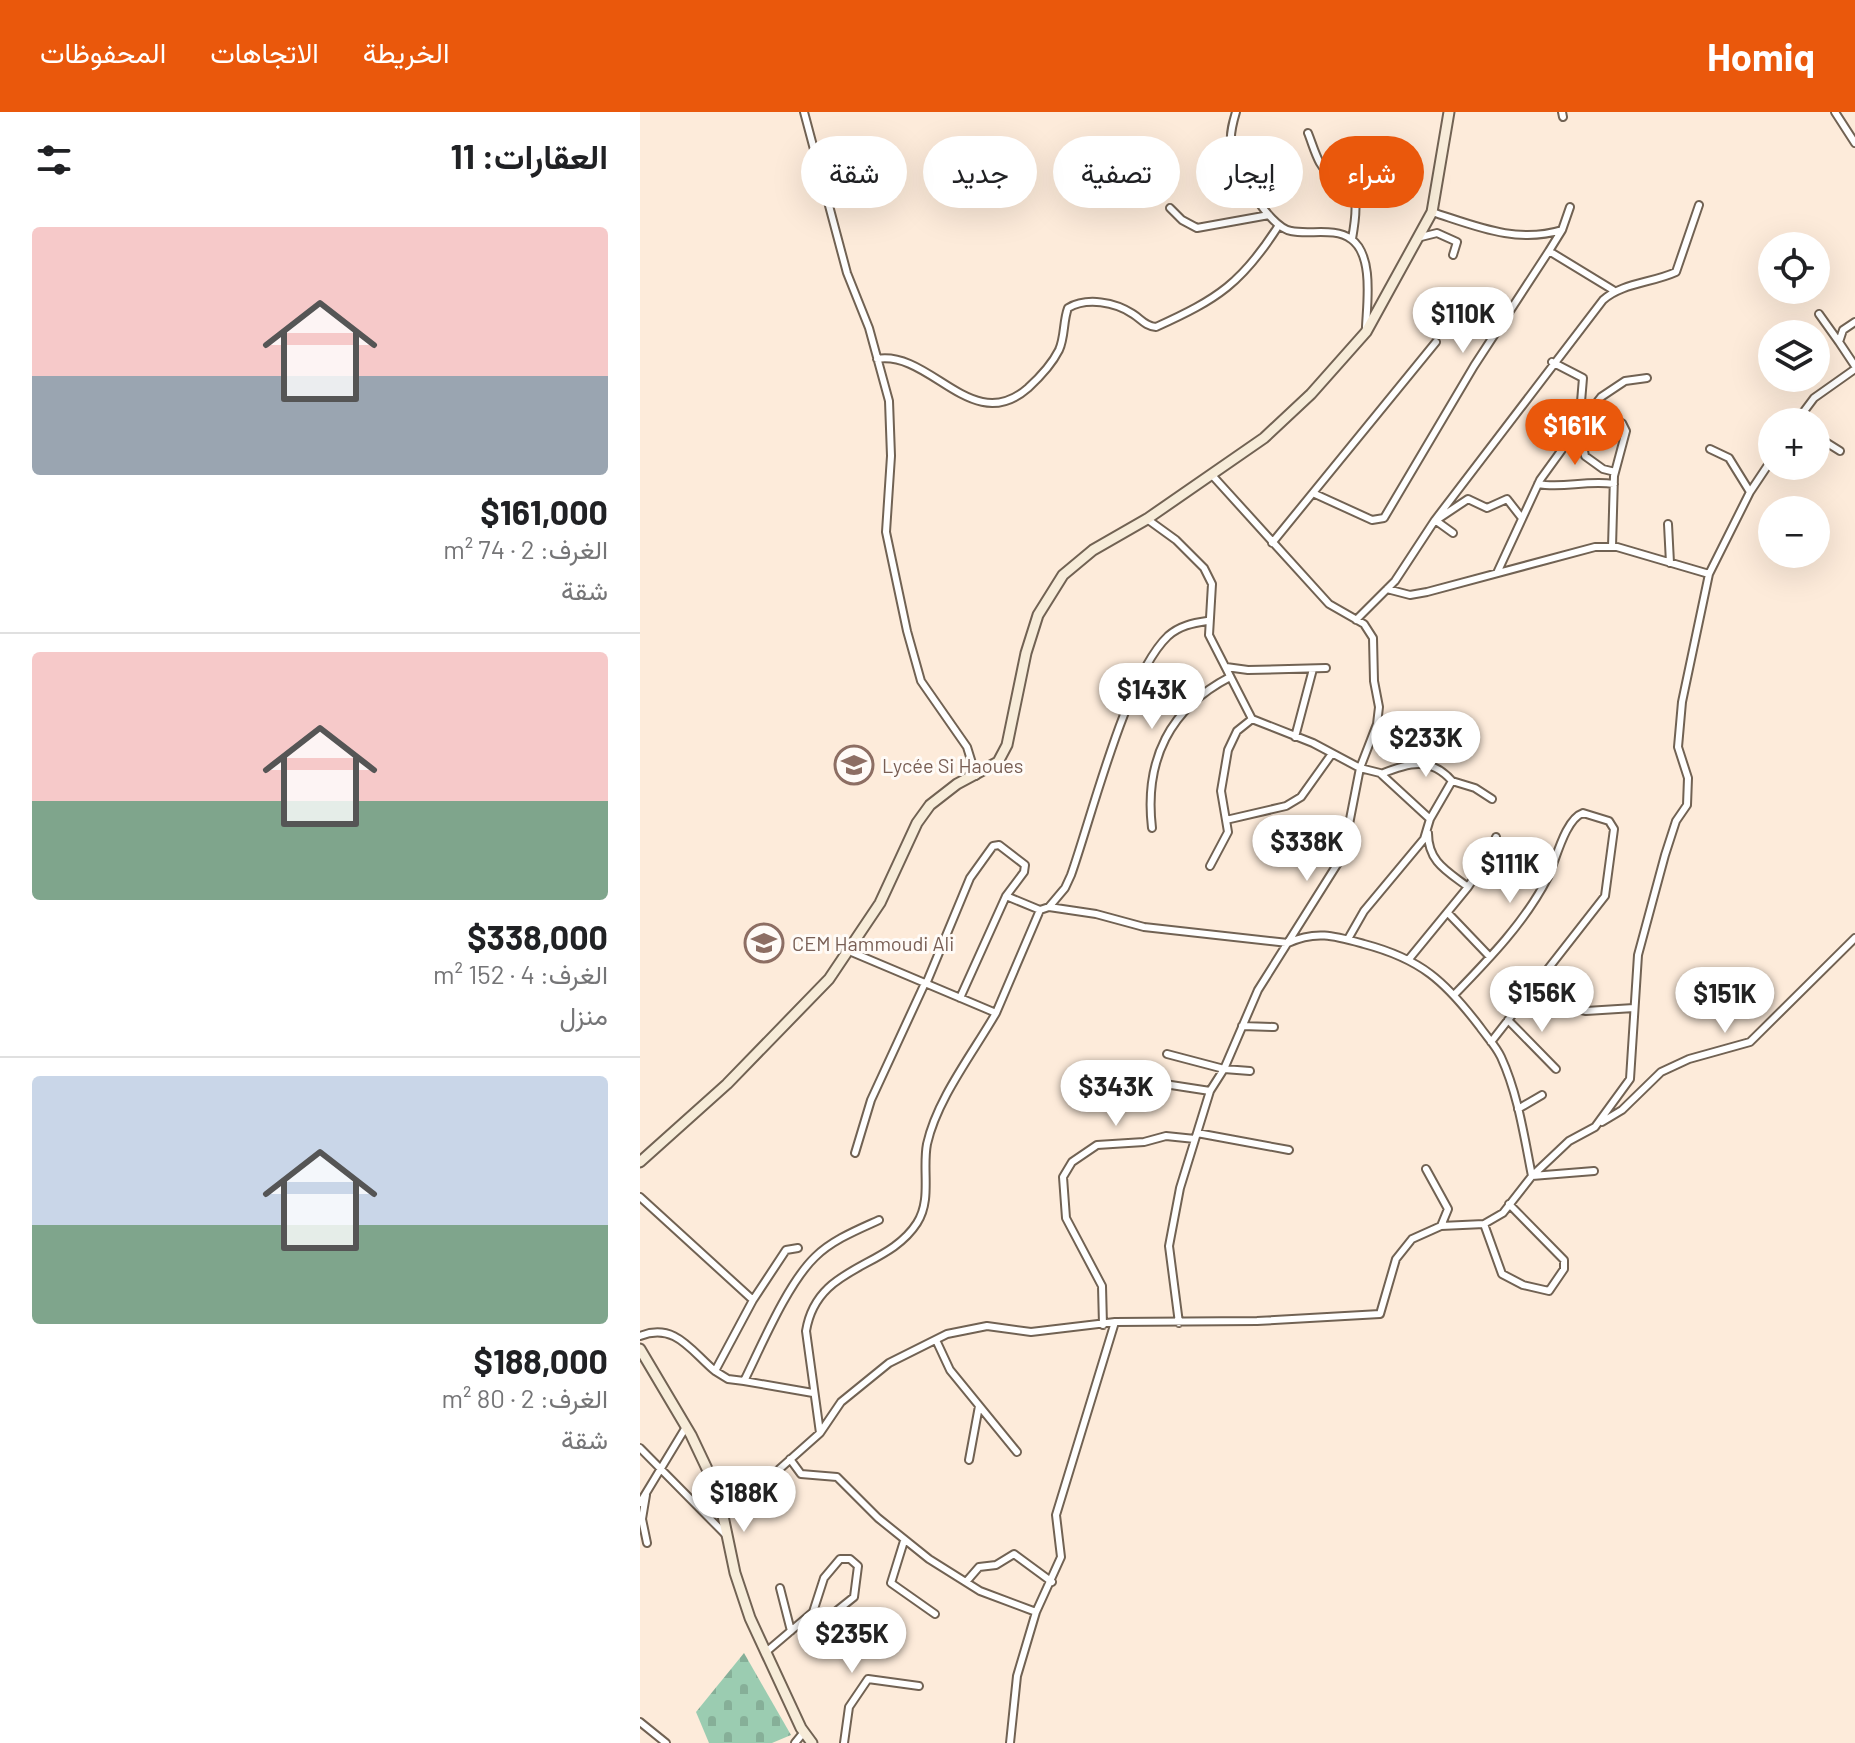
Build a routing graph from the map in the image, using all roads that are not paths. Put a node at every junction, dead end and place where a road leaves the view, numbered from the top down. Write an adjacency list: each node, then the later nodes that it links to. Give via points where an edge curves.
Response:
1 (804, 112): 24 (street, via 847,273)
2 (1236, 112): 11 (street, via 1230,145)
3 (1449, 112): 10 (main road)
4 (1835, 112): 6 (street)
5 (1308, 133): 15 (street, via 1321,165 1356,198)
6 (1855, 143)
7 (1699, 205): 18 (street, via 1676,272)
8 (1570, 207): 13 (street)
9 (1170, 208): 11 (street, via 1197,228)
10 (1432, 212): 13 (street, via 1520,236); 14 (main road)
11 (1269, 215): 12 (street)
12 (1279, 225): 15 (street, via 1288,231 1337,233); 24 (street, via 1238,282 1156,327 1093,301 1068,308 1059,351 1013,401 989,404 902,364)
13 (1562, 230): 16 (street)
14 (1415, 238): 17 (street, via 1445,234 1458,245); 21 (main road)
15 (1352, 239): 21 (street, via 1363,254)
16 (1549, 251): 18 (street); 40 (street, via 1384,518 1372,520)
17 (1453, 255)
18 (1613, 290): 25 (street)
19 (1819, 314): 23 (street)
20 (1855, 322): 23 (street, via 1843,330)
21 (1366, 332): 35 (main road, via 1264,438)
22 (1436, 342): 40 (street)
23 (1839, 342): 26 (street)
24 (877, 359): 63 (street, via 889,401 886,532 907,631 921,681 967,747)
25 (1552, 362): 29 (street, via 1583,378 1581,402); 43 (street)
26 (1855, 367): 28 (street)
27 (1647, 378): 29 (street, via 1625,381)
28 (1806, 408)
29 (1588, 413): 30 (street); 34 (street, via 1622,423 1626,431)
30 (1579, 425): 34 (street, via 1585,456); 37 (street)
31 (1830, 445): 33 (street)
32 (1710, 449): 39 (street, via 1729,458)
33 (1840, 451)
34 (1615, 472): 38 (street)
35 (1211, 474): 42 (main road); 46 (street)
36 (1758, 480): 39 (street)
37 (1538, 484): 38 (street); 41 (street)
38 (1614, 484): 47 (street)
39 (1750, 492): 50 (street)
40 (1315, 494): 46 (street)
41 (1521, 517): 43 (street, via 1507,499 1487,508 1468,499); 49 (street)
42 (1147, 519): 53 (street, via 1204,568 1212,584); 63 (main road, via 1093,550 1046,598 1026,653 1007,745 998,762)
43 (1435, 520): 45 (street); 51 (street)
44 (1668, 524): 48 (street)
45 (1453, 533)
46 (1272, 543): 52 (street, via 1329,604)
47 (1612, 547): 48 (street); 49 (street, via 1566,553)
48 (1670, 563): 50 (street)
49 (1497, 573): 51 (street, via 1410,595)
50 (1709, 574): 87 (street, via 1682,702 1678,747 1688,778 1687,805 1676,821 1638,955)
51 (1387, 589): 52 (street)
52 (1356, 620): 61 (street, via 1373,638 1379,707)
53 (1207, 621): 54 (street); 74 (street, via 1187,624 1168,637 1131,696 1071,875)
54 (1225, 666): 56 (street); 57 (street)
55 (1326, 668): 56 (street)
56 (1313, 669): 59 (street)
57 (1230, 677): 58 (street); 68 (street, via 1203,691 1172,724 1151,795)
58 (1252, 719): 59 (street); 67 (street, via 1237,731 1228,750 1221,791)
59 (1295, 737): 60 (street)
60 (1331, 755): 61 (street); 67 (street, via 1301,797 1286,806)
61 (1360, 768): 62 (street); 79 (street, via 1343,855)
62 (1381, 774): 64 (street, via 1409,763 1428,764); 66 (street)
63 (976, 776): 80 (main road, via 941,795 917,823 880,903)
64 (1452, 781): 65 (street); 66 (street)
65 (1492, 799)
66 (1430, 819): 69 (street)
67 (1226, 820): 71 (street, via 1228,832)
68 (1152, 828)
69 (1428, 830): 72 (street, via 1433,858); 78 (street)
70 (1496, 837): 72 (street)
71 (1210, 866)
72 (1468, 887): 76 (street)
73 (1006, 896): 75 (street); 83 (street, via 1025,865 996,844 970,878); 85 (street)
74 (1049, 907): 75 (street); 79 (street, via 1144,927)
75 (1040, 910): 88 (street)
76 (1448, 913): 81 (street); 82 (street)
77 (1855, 938): 101 (street, via 1750,1042 1661,1072 1622,1110)
78 (1348, 939): 79 (street, via 1329,934); 82 (street)
79 (1288, 943): 90 (street)
80 (849, 951): 83 (street); 105 (main road, via 796,1016)
81 (1490, 957): 84 (street); 86 (street, via 1545,883 1572,820 1583,813 1609,821 1614,829 1605,896)
82 (1409, 959): 84 (street)
83 (926, 984): 85 (street); 104 (street, via 871,1100)
84 (1454, 995): 92 (street)
85 (960, 998): 88 (street)
86 (1524, 998): 87 (street, via 1586,1011); 89 (street)
87 (1634, 1008): 101 (street, via 1630,1079)
88 (996, 1013): 124 (street, via 927,1144 924,1210 917,1225 879,1255 838,1277 808,1316)
89 (1508, 1020): 92 (street); 96 (street)
90 (1242, 1026): 91 (street); 95 (street)
91 (1274, 1027)
92 (1491, 1042): 100 (street)
93 (1167, 1054): 95 (street)
94 (1112, 1065): 98 (street, via 1158,1083)
95 (1224, 1069): 97 (street); 98 (street)
96 (1556, 1069)
97 (1250, 1071)
98 (1210, 1091): 102 (street)
99 (1542, 1095): 100 (street)
100 (1518, 1109): 108 (street)
101 (1595, 1127): 108 (street, via 1569,1141)
102 (1196, 1136): 103 (street); 117 (street, via 1169,1246); 118 (street, via 1097,1145 1072,1162 1063,1177 1072,1235 1102,1286)
103 (1289, 1150)
104 (855, 1153)
105 (642, 1158)
106 (1426, 1169): 113 (street, via 1448,1209)
107 (1594, 1171): 108 (street)
108 (1532, 1176): 110 (street)
109 (640, 1197): 115 (street)
110 (1509, 1204): 112 (street); 112 (street, via 1564,1260 1549,1291 1502,1274)
111 (879, 1220): 123 (street, via 811,1260)
112 (1484, 1224): 113 (street)
113 (1441, 1226): 117 (street, via 1412,1239 1396,1259 1380,1314)
114 (798, 1248): 115 (street, via 786,1250)
115 (753, 1300): 122 (street)
116 (1115, 1322): 117 (street); 118 (street); 140 (street, via 1056,1515 1061,1557)
117 (1179, 1323)
118 (1103, 1325): 120 (street, via 1031,1332 987,1326)
119 (640, 1336): 122 (street, via 660,1331 676,1335)
120 (936, 1340): 125 (street, via 950,1370); 127 (street, via 881,1369 841,1402)
121 (640, 1349): 126 (main road)
122 (715, 1371): 123 (street)
123 (744, 1381): 124 (street)
124 (813, 1393): 127 (street)
125 (979, 1406): 129 (street); 131 (street)
126 (686, 1427): 132 (street); 134 (main road)
127 (820, 1433): 130 (street)
128 (640, 1448): 132 (street)
129 (1017, 1452)
130 (790, 1459): 134 (street, via 766,1481); 137 (street, via 801,1474 837,1477)
131 (969, 1460)
132 (659, 1470): 133 (street); 136 (street)
133 (646, 1492): 135 (street); 138 (street, via 642,1519)
134 (718, 1492): 136 (main road)
135 (640, 1503)
136 (728, 1536): 146 (main road, via 735,1573)
137 (904, 1541): 139 (street); 144 (street, via 891,1583)
138 (647, 1543)
139 (966, 1582): 140 (street, via 979,1567 996,1565 1014,1554); 143 (street)
140 (1052, 1582): 143 (street)
141 (780, 1588): 145 (street)
142 (813, 1612): 142 (street, via 832,1566 850,1559 858,1566 854,1597 834,1613); 145 (street)
143 (1036, 1612): 154 (street, via 1017,1676)
144 (935, 1614)
145 (791, 1631): 146 (street)
146 (766, 1652): 149 (main road)
147 (919, 1686): 153 (street, via 868,1679 849,1707)
148 (640, 1722): 151 (street)
149 (804, 1732): 150 (main road); 152 (street)
150 (811, 1742)
151 (666, 1743)
152 (795, 1743)
153 (844, 1743)
154 (1010, 1743)

